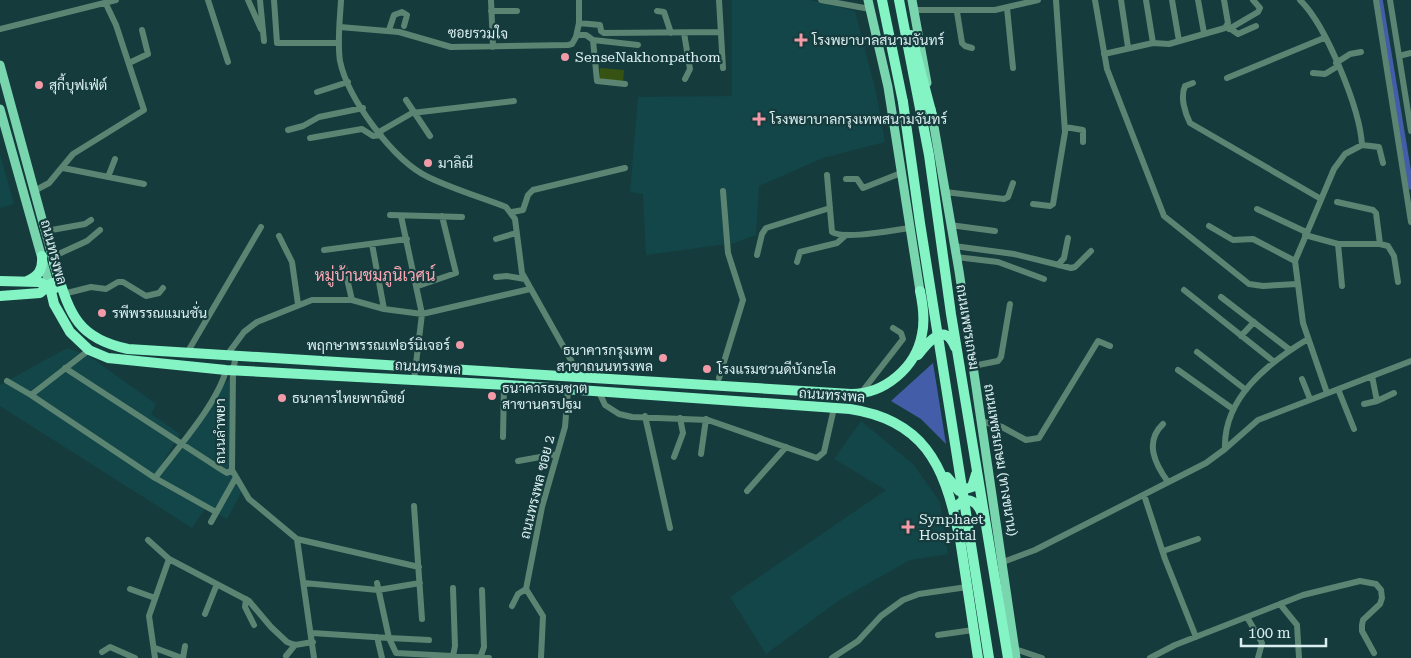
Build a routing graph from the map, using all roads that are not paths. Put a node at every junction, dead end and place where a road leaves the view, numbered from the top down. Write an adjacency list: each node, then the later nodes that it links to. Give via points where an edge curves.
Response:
1 (116, 0): 26 (street)
2 (208, 0): 60 (street)
3 (248, 0): 4 (street, via 264,37)
4 (260, 0)
5 (274, 0): 50 (street, via 276,43)
6 (341, 0): 37 (street)
7 (491, 0): 30 (street)
8 (579, 0): 34 (street)
9 (718, 0): 42 (street)
10 (821, 0): 27 (street)
11 (882, 0): 287 (highway, bridge, via 903,102)
12 (900, 0): 81 (highway); 154 (highway, ถนนเพชรเกษม, via 929,155)
13 (912, 0): 29 (main road, ถนนเพชรเกษม (ทางขนาน))
14 (1038, 0): 28 (street)
15 (1056, 0): 82 (street)
16 (1095, 0): 58 (street)
17 (1121, 0): 54 (street)
18 (1146, 0): 51 (street)
19 (1172, 0): 49 (street)
20 (1198, 0): 45 (street)
21 (1224, 0): 38 (street)
22 (1252, 0): 38 (street, via 1260,8 1258,12)
23 (1300, 0): 47 (street)
24 (1376, 0): 114 (street)
25 (1390, 0): 59 (street)
26 (106, 4): 39 (street); 61 (street)
27 (869, 5): 94 (main road, via 888,87)
28 (1008, 8): 33 (street); 65 (street)
29 (914, 10): 33 (street); 81 (main road, ถนนเพชรเกษม (ทางขนาน))
30 (491, 11): 31 (street); 53 (street)
31 (517, 11)
32 (657, 11): 43 (street, via 664,12)
33 (957, 12): 55 (street, via 962,43)
34 (579, 23): 43 (street, via 600,25 604,33); 46 (street)
35 (404, 26): 41 (street, via 407,16 397,13)
36 (1256, 26): 38 (street, via 1238,34)
37 (340, 27): 41 (street, ซอยรวมใจ); 50 (street)
38 (1228, 27): 45 (street)
39 (0, 29)
40 (142, 30): 61 (street, via 148,54)
41 (389, 30): 53 (street, ซอยรวมใจ, via 451,47)
42 (720, 32): 44 (street); 64 (street)
43 (670, 33): 44 (street)
44 (684, 33): 68 (street, via 690,69)
45 (1204, 33): 49 (street)
46 (577, 35): 48 (street, via 586,35); 53 (street, ซอยรวมใจ, via 575,41 568,45)
47 (1324, 38): 62 (street); 67 (street)
48 (593, 40): 52 (street); 72 (street, via 597,82)
49 (1179, 41): 51 (street)
50 (339, 43): 69 (street, via 340,60)
51 (1153, 43): 54 (street)
52 (638, 45)
53 (492, 47)
54 (1128, 47): 58 (street)
55 (972, 48)
56 (1361, 52): 62 (street, via 1350,54)
57 (1411, 53): 59 (street)
58 (1104, 54): 148 (street, via 1166,218 1250,284)
59 (1399, 56): 73 (street)
60 (228, 62)
61 (129, 63): 92 (street, via 144,110 73,154)
62 (1337, 64): 66 (street, via 1325,74); 89 (street, via 1353,106)
63 (0, 65): 100 (main road, ถนนทรงพล)
64 (723, 68)
65 (1013, 68)
66 (1313, 73)
67 (1226, 78)
68 (685, 79)
69 (348, 82): 74 (street); 78 (street)
70 (1193, 82): 103 (street, via 1185,86 1183,93 1190,123)
71 (1411, 82): 73 (street)
72 (625, 84)
73 (1404, 86): 77 (street)
74 (317, 92)
75 (406, 100): 80 (street)
76 (514, 101): 80 (street)
77 (1409, 106): 84 (street)
78 (363, 108): 83 (street, via 319,117); 85 (street)
79 (0, 109): 137 (main road, ถนนทรงพล)
80 (414, 112): 85 (street); 86 (street)
81 (932, 115): 102 (main road, ถนนเพชรเกษม (ทางขนาน))
82 (1065, 127): 88 (street, via 1083,130); 105 (street, via 1053,204)
83 (288, 130)
84 (1411, 130)
85 (380, 133): 87 (street, via 373,136 362,129); 108 (street, via 402,160 422,173)
86 (430, 136)
87 (310, 138)
88 (1083, 142)
89 (1362, 145): 91 (street, via 1379,147); 103 (street, via 1338,162)
90 (115, 159): 96 (street)
91 (1383, 163)
92 (63, 168): 96 (street); 100 (street, via 49,183)
93 (626, 168): 108 (street, via 533,190 523,210)
94 (901, 173): 97 (street, via 863,188 857,179); 118 (main road)
95 (827, 176): 106 (street)
96 (108, 177): 99 (street)
97 (846, 179)
98 (1012, 183): 102 (street, via 1008,197 1004,199)
99 (144, 184)
100 (34, 191): 121 (main road, ถนนทรงพล)
101 (723, 191): 188 (street, via 728,253 743,300)
102 (945, 192): 115 (main road, ถนนเพชรเกษม (ทางขนาน))
103 (1321, 199): 123 (street)
104 (1337, 202): 131 (street, via 1373,210)
105 (1033, 204)
106 (830, 208): 124 (street, via 832,232); 135 (street, via 766,228)
107 (1257, 209): 123 (street)
108 (512, 212): 122 (street)
109 (390, 215): 110 (street)
110 (401, 216): 111 (street); 127 (street)
111 (442, 216): 112 (street); 149 (street, via 456,273)
112 (462, 217)
113 (90, 220): 121 (street, via 85,224)
114 (1411, 222)
115 (950, 225): 120 (street); 132 (main road, ถนนเพชรเกษม (ทางขนาน))
116 (1209, 226): 138 (street, via 1233,240 1253,239)
117 (261, 227): 175 (street)
118 (910, 228): 124 (street); 156 (main road)
119 (100, 230): 137 (street, via 87,241)
120 (996, 231)
121 (46, 232): 137 (main road, ถนนทรงพล)
122 (516, 233): 128 (street); 143 (street, via 520,268)
123 (1306, 234): 130 (street); 138 (street)
124 (846, 235): 139 (street, via 837,243 800,252)
125 (279, 236): 163 (street, via 292,262)
126 (1068, 238): 140 (street, via 1064,258)
127 (407, 239): 129 (street); 149 (street)
128 (496, 239)
129 (372, 244): 133 (street); 165 (street)
130 (1338, 244): 131 (street); 150 (street)
131 (1380, 244): 147 (street, via 1392,250)
132 (954, 246): 136 (main road, ถนนเพชรเกษม (ทางขนาน)); 140 (street, via 1014,254)
133 (324, 250)
134 (1091, 251): 140 (street, via 1075,267)
135 (757, 255)
136 (956, 257): 144 (street, via 998,262); 180 (main road, ถนนเพชรเกษม (ทางขนาน))
137 (49, 259): 146 (highway, via 34,278); 151 (main road, ถนนทรงพล); 151 (highway, via 54,280); 159 (highway, ถนนทรงพล)
138 (1295, 261): 148 (street)
139 (797, 262)
140 (1058, 265)
141 (344, 266): 161 (street)
142 (496, 277): 143 (street)
143 (525, 279): 153 (street)
144 (1044, 279)
145 (0, 281): 146 (highway)
146 (27, 281): 151 (highway)
147 (1398, 282)
148 (1297, 284): 170 (street)
149 (418, 286): 166 (street)
150 (1342, 286)
151 (50, 287): 157 (highway); 159 (highway); 162 (highway, ถนนทรงพล)
152 (162, 288): 159 (street, via 159,293 146,296 118,282 106,288 92,287)
153 (530, 289): 166 (street); 187 (street)
154 (948, 289): 156 (highway, via 946,302 937,308 930,308); 179 (highway, ถนนเพชรเกษม)
155 (1184, 290): 169 (street)
156 (920, 292): 185 (highway, ถนนทรงพล, via 922,336)
157 (32, 294): 158 (highway); 162 (highway)
158 (0, 296)
159 (64, 297): 175 (highway, ถนนทรงพล, via 83,328 103,343 128,349)
160 (1221, 297): 167 (street)
161 (352, 300): 163 (street, via 322,299); 165 (street)
162 (54, 304): 172 (highway, ถนนทรงพล, via 65,326)
163 (298, 304): 176 (street, via 257,322 244,332)
164 (1010, 304): 180 (street, via 1001,357 998,361)
165 (384, 308): 166 (street)
166 (422, 314): 181 (street)
167 (1254, 322): 169 (street); 173 (street)
168 (893, 328): 200 (street, via 901,333 903,339)
169 (1241, 336): 178 (street)
170 (1308, 339): 173 (street); 199 (street)
171 (1110, 346): 211 (street, via 1098,341 1038,438 1026,440 1002,427)
172 (89, 350): 182 (street); 183 (highway, ถนนทรงพล, via 108,358)
173 (1290, 350): 178 (street)
174 (1197, 352): 196 (street)
175 (187, 353): 176 (highway, ถนนทรงพล)
176 (231, 356): 181 (highway, ถนนทรงพล); 183 (street, ถนนลำพยา)
177 (1411, 361): 186 (street)
178 (1273, 362): 196 (street)
179 (960, 366): 185 (highway, via 952,339 945,334 930,340); 222 (highway, ถนนเพชรเกษม)
180 (973, 366): 211 (main road, ถนนเพชรเกษม (ทางขนาน))
181 (415, 367): 187 (highway, ถนนทรงพล); 189 (street)
182 (65, 368): 201 (street); 215 (street)
183 (229, 370): 189 (highway, ถนนทรงพล); 215 (street); 224 (street, ถนนลำพยา)
184 (1178, 370): 207 (street)
185 (900, 374): 200 (highway, ถนนทรงพล, via 885,386)
186 (1372, 376): 194 (street); 204 (street)
187 (581, 378): 193 (highway, ถนนทรงพล)
188 (719, 378)
189 (414, 380): 192 (highway, ถนนทรงพล)
190 (1302, 380): 203 (street)
191 (7, 381): 201 (street)
192 (504, 385): 195 (highway, ถนนทรงพล); 214 (street)
193 (705, 386): 200 (highway, ถนนทรงพล); 202 (highway)
194 (1338, 389): 199 (street); 213 (street)
195 (568, 390): 197 (highway, ถนนทรงพล); 218 (street, ถนนทรงพล ซอย 2, via 565,426)
196 (1246, 390): 207 (street)
197 (599, 392): 202 (highway, ถนนทรงพล); 208 (street, via 610,410)
198 (1394, 392): 204 (street)
199 (1327, 393): 203 (street)
200 (861, 394)
201 (31, 395): 225 (street)
202 (705, 399): 206 (highway, ถนนทรงพล)
203 (1310, 400): 217 (street, via 1258,420)
204 (1377, 401): 205 (street)
205 (1364, 404)
206 (834, 408): 216 (street, via 823,455 817,458); 223 (highway, ถนนทรงพล, via 870,412 888,418 924,446)
207 (1233, 409): 217 (street, via 1226,424)
208 (646, 416): 209 (street); 233 (street)
209 (680, 418): 210 (street); 220 (street, via 683,433)
210 (706, 420): 216 (street); 219 (street)
211 (981, 421): 241 (main road, ถนนเพชรเกษม (ทางขนาน))
212 (1162, 424): 227 (street, via 1153,437 1153,449 1156,465)
213 (1354, 429)
214 (504, 437)
215 (181, 443): 224 (street, via 227,473); 225 (street)
216 (786, 447): 228 (street)
217 (1225, 449): 227 (street, via 1206,463)
218 (557, 454): 221 (street); 250 (street, ถนนทรงพล ซอย 2, via 542,507)
219 (701, 454)
220 (674, 457)
221 (518, 461)
222 (976, 464): 223 (highway, via 975,483 959,491); 234 (highway, ถนนเพชรเกษม)
223 (938, 466): 235 (highway, ถนนทรงพล, via 952,501)
224 (232, 470): 226 (street, ถนนลำพยา)
225 (155, 478): 231 (street)
226 (235, 479): 231 (street); 236 (street, ถนนลำพยา, via 249,499)
227 (1168, 482): 229 (street)
228 (747, 492)
229 (1144, 495): 239 (street); 241 (street, via 1035,550)
230 (414, 506): 242 (street)
231 (216, 512): 232 (street)
232 (211, 522)
233 (670, 528)
234 (988, 532): 235 (highway, via 978,505 965,500 957,507); 288 (highway, ถนนเพชรเกษม)
235 (958, 533): 247 (highway, ถนนทรงพล)
236 (297, 539): 242 (street); 243 (street)
237 (1198, 539): 239 (street)
238 (148, 540): 240 (street)
239 (1163, 552): 264 (street)
240 (169, 558): 245 (street); 252 (street)
241 (1003, 562): 272 (main road, ถนนเพชรเกษม (ทางขนาน))
242 (419, 567): 244 (street)
243 (304, 583): 246 (street); 261 (street)
244 (420, 583): 246 (street); 258 (street)
245 (217, 584): 253 (street); 256 (street)
246 (378, 586): 265 (street)
247 (967, 587): 260 (highway, ถนนทรงพล); 285 (street, via 919,594 903,600 881,616 858,641)
248 (453, 588): 276 (street)
249 (130, 589): 252 (street)
250 (526, 589): 255 (street, via 518,594); 284 (street, via 543,616)
251 (482, 590): 282 (street, via 484,647)
252 (155, 598): 270 (street, via 149,616)
253 (246, 599): 259 (street, via 245,607); 268 (street, via 281,638)
254 (1280, 604): 257 (street); 273 (street, via 1312,592 1360,581 1376,584 1381,590 1380,604 1362,625); 292 (street, via 1297,625)
255 (512, 606)
256 (205, 614)
257 (1247, 617): 264 (street); 291 (street, via 1262,643)
258 (422, 619)
259 (254, 625)
260 (973, 630): 262 (street); 286 (highway, ถนนทรงพล)
261 (312, 633): 263 (street); 267 (street)
262 (938, 635)
263 (377, 637): 265 (street); 281 (street)
264 (1196, 637): 274 (street)
265 (389, 638): 266 (street); 276 (street, via 396,653)
266 (429, 640)
267 (313, 642): 268 (street); 280 (street)
268 (295, 645): 275 (street)
269 (186, 646): 279 (street)
270 (155, 648): 278 (street); 279 (street)
271 (102, 652): 277 (street, via 110,647)
272 (1016, 653): 289 (street)
273 (1374, 653)
274 (1162, 655): 290 (street)
275 (286, 656)
276 (453, 656): 282 (street)
277 (135, 658)
278 (155, 658)
279 (182, 658)
280 (314, 658)
281 (382, 658)
282 (480, 658): 283 (street)
283 (489, 658)
284 (541, 658)
285 (832, 658)
286 (978, 658)
287 (989, 658)
288 (1008, 658)
289 (1042, 658)
290 (1150, 658)
291 (1258, 658)
292 (1299, 658)

